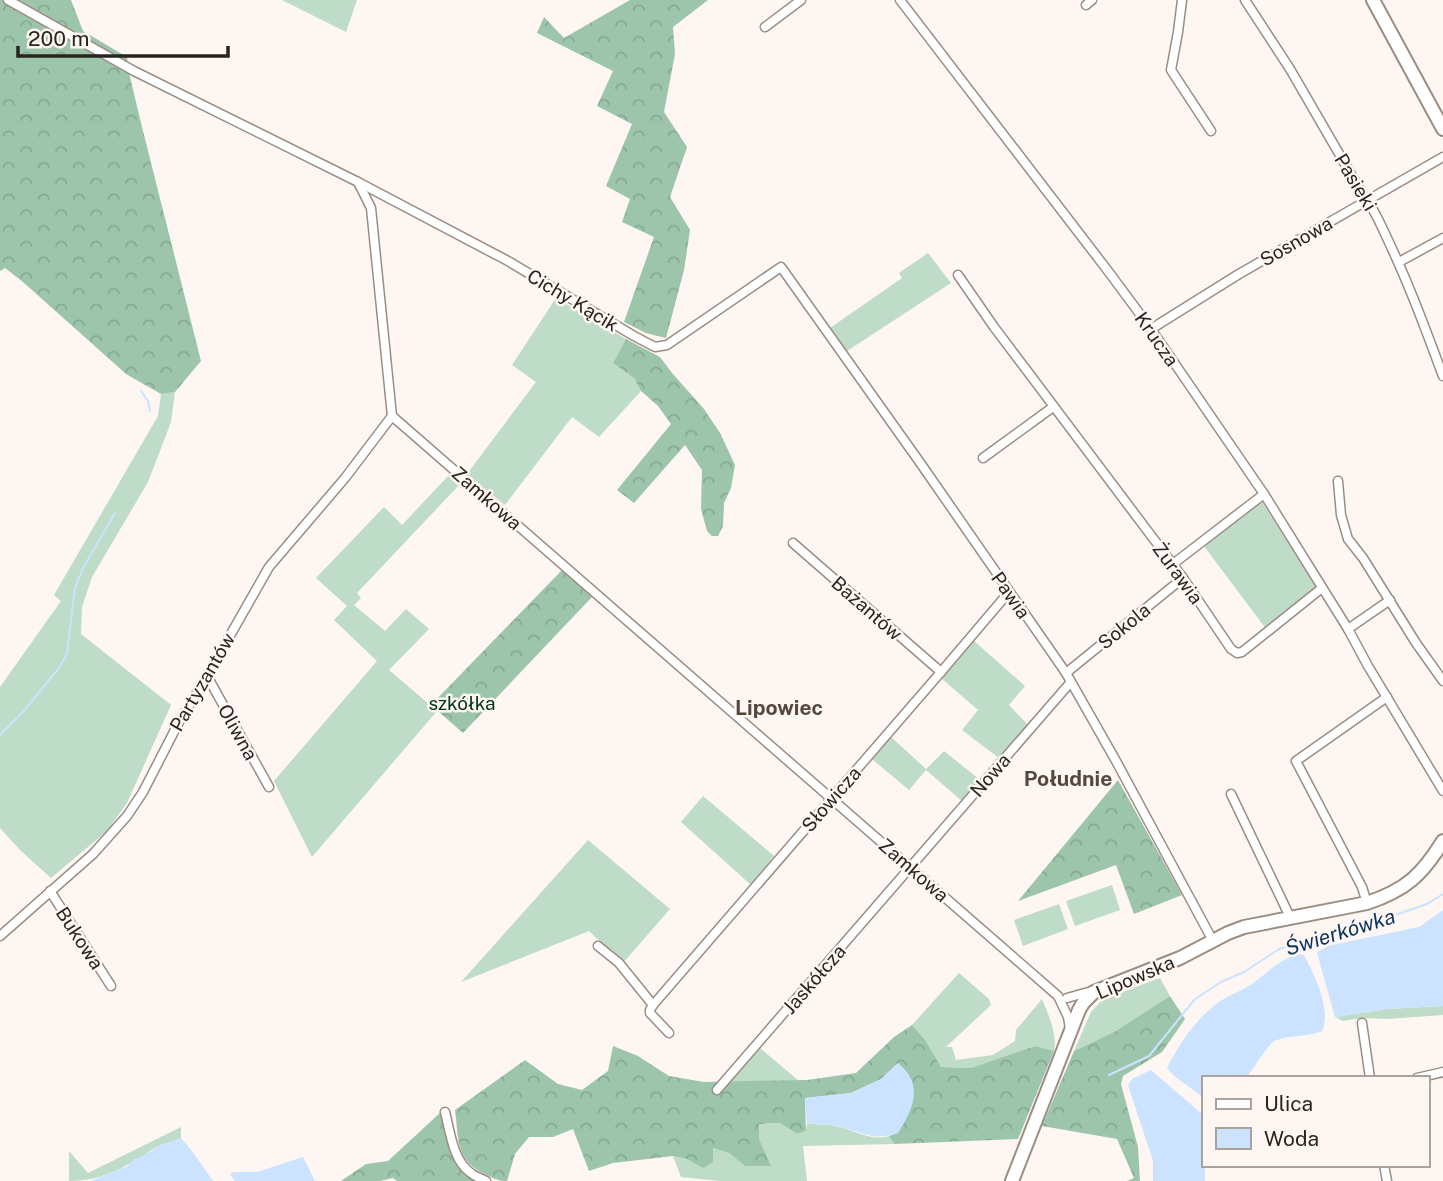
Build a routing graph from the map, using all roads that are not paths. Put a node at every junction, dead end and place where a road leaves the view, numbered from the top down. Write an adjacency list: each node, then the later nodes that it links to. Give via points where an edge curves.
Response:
1 (8, 0): 11 (street, via 134,71)
2 (801, 0): 7 (street)
3 (900, 0): 17 (street, Krucza)
4 (1182, 0): 9 (street, via 1171,70)
5 (1245, 0): 12 (street, Pasieki)
6 (1373, 0): 8 (street)
7 (765, 27)
8 (1443, 129)
9 (1211, 131)
10 (1443, 157): 12 (street, Sosnowa)
11 (358, 182): 15 (street, Cichy Kącik, via 508,261 655,347 667,345); 20 (street, via 371,208)
12 (1367, 200): 14 (street, Pasieki); 17 (street, Sosnowa)
13 (1443, 237): 14 (street)
14 (1399, 262): 18 (street, Pasieki)
15 (781, 267): 28 (street, Pawia)
16 (958, 275): 19 (street, Żurawia)
17 (1151, 329): 23 (street, Krucza)
18 (1443, 376)
19 (1053, 407): 21 (street); 25 (street, Żurawia)
20 (393, 416): 33 (street, Partyzantów, via 269,568); 40 (street, Zamkowa)
21 (983, 457)
22 (1338, 481): 29 (street, via 1349,540)
23 (1264, 494): 25 (street); 27 (street, Krucza)
24 (793, 543): 31 (street, Bażantów)
25 (1172, 564): 26 (street, Żurawia)
26 (1183, 578): 27 (street, Żurawia, via 1237,653); 32 (street, Sokola)
27 (1322, 587): 30 (street, Krucza)
28 (1009, 592): 31 (street, Słowicza); 32 (street, Pawia)
29 (1390, 600): 30 (street); 34 (street)
30 (1348, 629): 36 (street, Krucza)
31 (942, 672): 40 (street, Słowicza)
32 (1066, 673): 35 (street, Pawia)
33 (207, 676): 37 (street, Oliwna); 43 (street, Partyzantów, via 127,816)
34 (1443, 681)
35 (1070, 683): 42 (street, Nowa); 47 (street, Pawia)
36 (1387, 697): 38 (street, Krucza); 44 (street, via 1296,761)
37 (269, 787)
38 (1443, 791)
39 (1231, 794): 45 (street)
40 (832, 798): 42 (street, Zamkowa); 52 (street, Słowicza)
41 (1443, 841): 44 (street, Lipowska, via 1414,879)
42 (911, 867): 51 (street, Zamkowa); 60 (street, Jaskółcza)
43 (50, 891): 46 (street, Partyzantów); 49 (street, Bukowa)
44 (1367, 903): 45 (street, Lipowska)
45 (1290, 917): 47 (street, Lipowska, via 1244,927)
46 (0, 936)
47 (1213, 941): 50 (street, Lipowska)
48 (598, 946): 52 (street, via 619,963)
49 (111, 986)
50 (1102, 988): 51 (street); 53 (street, Lipowska)
51 (1063, 1000): 53 (street, Zamkowa, via 1069,1009); 55 (street)
52 (653, 1005): 56 (street, via 650,1013)
53 (1079, 1009): 55 (street, Lipowska)
54 (1362, 1023): 58 (street)
55 (1070, 1032): 63 (street, Lipowska)
56 (669, 1033)
57 (1443, 1072): 59 (street)
58 (1370, 1076)
59 (1426, 1076)
60 (717, 1090)
61 (445, 1112): 62 (street, via 463,1166)
62 (486, 1181)
63 (1011, 1181)

